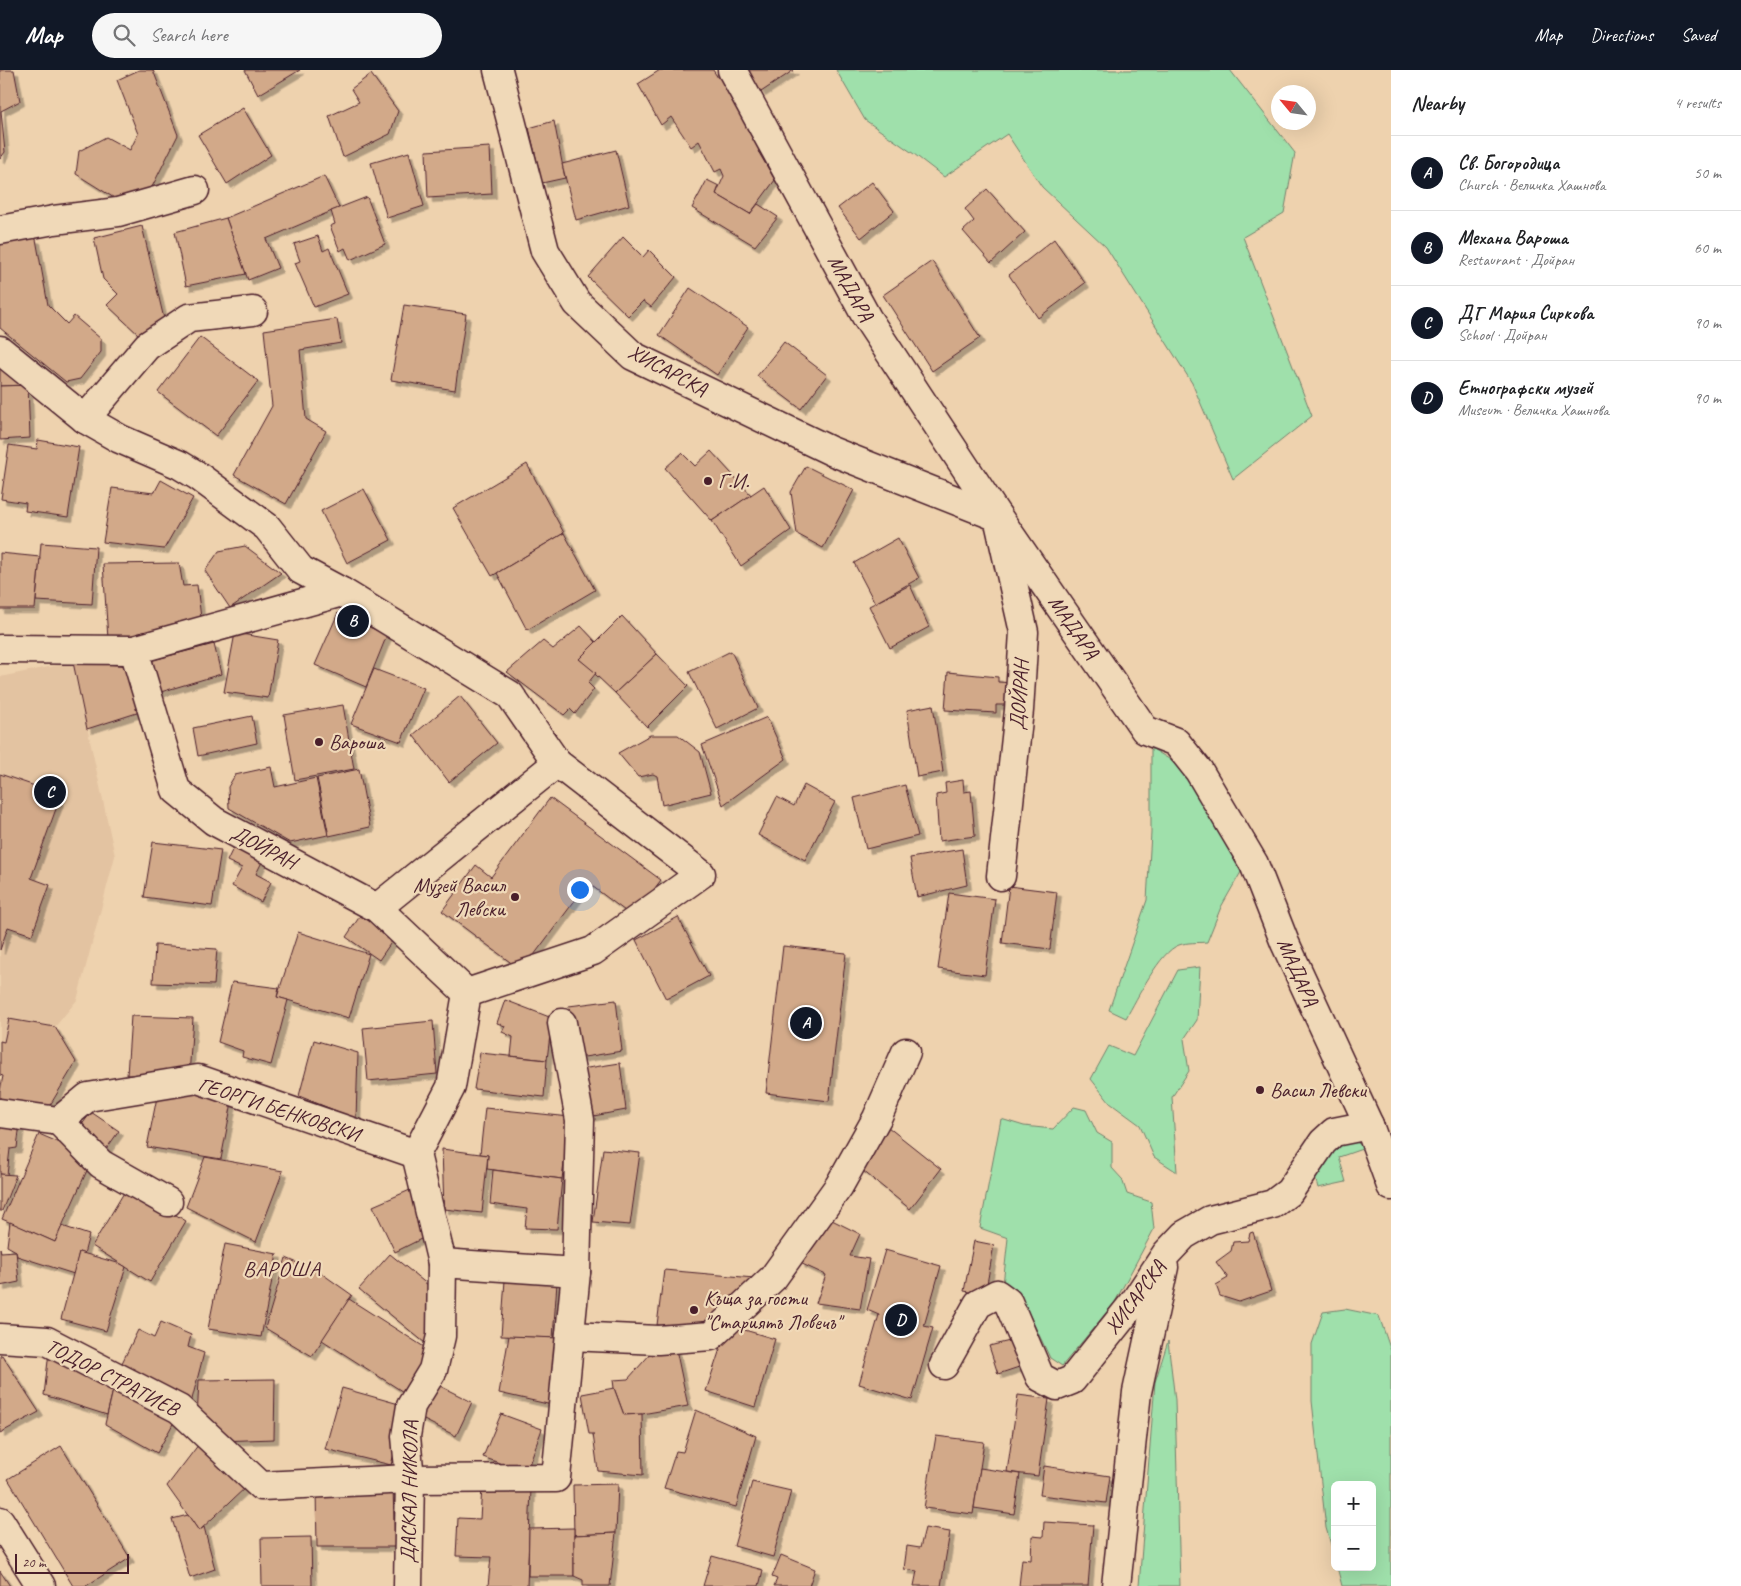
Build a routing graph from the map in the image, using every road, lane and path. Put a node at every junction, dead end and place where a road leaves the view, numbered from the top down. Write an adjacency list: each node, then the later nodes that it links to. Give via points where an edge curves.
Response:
1 (498, 70): 8 (street, ХИСАРСКА, via 546,250 576,303 633,356 831,451)
2 (732, 70): 8 (street, МАДАРА, via 867,318)
3 (195, 190): 4 (street, via 118,212)
4 (0, 230)
5 (253, 311): 7 (street, via 189,318 146,346)
6 (0, 350): 7 (street)
7 (85, 419): 9 (street, via 120,440 198,476 267,527 301,570)
8 (998, 518): 13 (street, ДОЙРАН, via 1024,632); 20 (street, МАДАРА, via 1146,730 1176,742 1199,772 1254,864 1285,943)
9 (342, 592): 11 (street); 12 (street, via 510,696)
10 (0, 649): 11 (street)
11 (134, 650): 14 (street, ДОЙРАН, via 176,790 214,821)
12 (557, 762): 14 (street); 15 (street, via 701,874 593,951)
13 (1001, 876)
14 (378, 908): 15 (street, ДОЙРАН)
15 (467, 993): 21 (street, via 450,1088)
16 (562, 1023): 26 (street, via 580,1120)
17 (906, 1052): 27 (street, via 877,1118 839,1186 773,1278 711,1336 658,1340)
18 (0, 1113): 19 (street)
19 (59, 1120): 21 (street, ГЕОРГИ БЕНКОВСКИ, via 88,1097 198,1079); 23 (street, via 101,1164)
20 (1369, 1125): 22 (street, МАДАРА); 24 (street, via 1334,1132 1323,1142 1289,1192 1273,1204 1210,1220 1184,1235)
21 (416, 1154): 25 (street, ДАСКАЛ НИКОЛА)
22 (1391, 1186)
23 (168, 1202)
24 (1166, 1254): 29 (street, ХИСАРСКА, via 1135,1300 1072,1380 1057,1386 1040,1377 1008,1302 996,1294 978,1304); 34 (street, ХИСАРСКА, via 1137,1392)
25 (442, 1263): 26 (street); 30 (street, ДАСКАЛ НИКОЛА, via 441,1336 433,1370 411,1406 406,1436)
26 (576, 1272): 27 (street)
27 (570, 1336): 30 (street, ТОДОР СТРАТИЕВ, via 556,1478)
28 (0, 1338): 30 (street, ТОДОР СТРАТИЕВ, via 47,1341 179,1409 261,1486)
29 (944, 1365)
30 (410, 1479): 33 (street, ДАСКАЛ НИКОЛА)
31 (0, 1521): 32 (street)
32 (41, 1586)
33 (408, 1586)
34 (1116, 1586)

